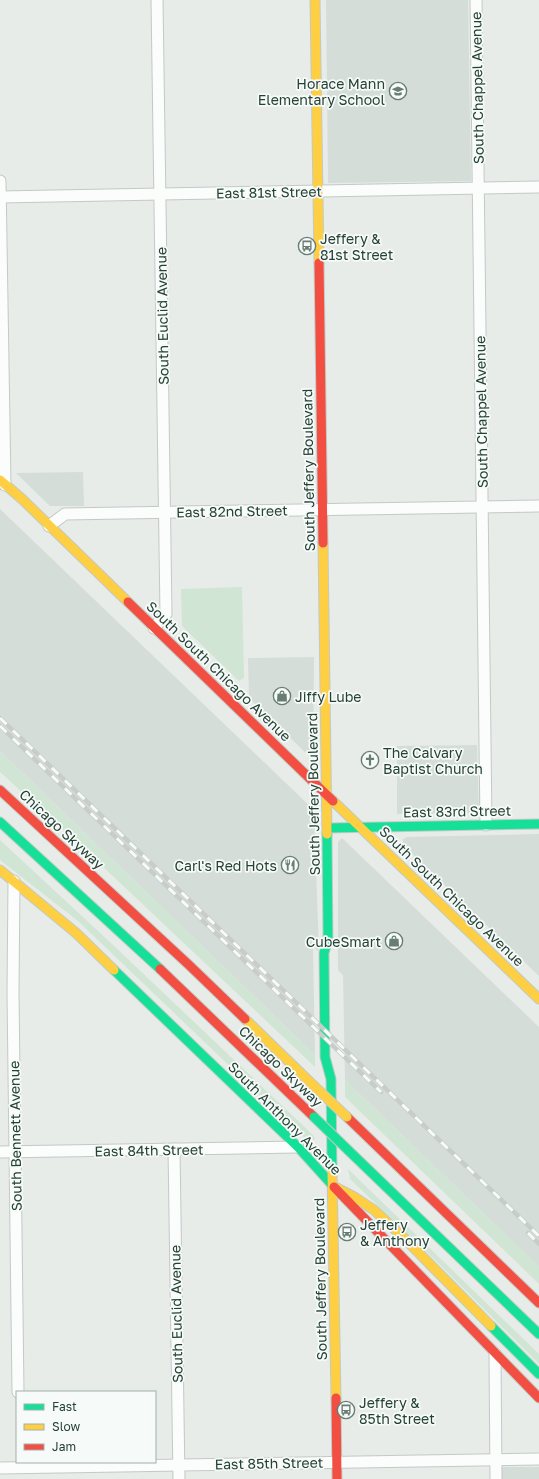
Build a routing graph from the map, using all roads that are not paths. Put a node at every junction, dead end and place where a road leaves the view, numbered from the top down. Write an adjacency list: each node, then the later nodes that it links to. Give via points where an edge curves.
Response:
1 (157, 0): 8 (street, South Euclid Avenue)
2 (315, 0): 7 (main road, South Jeffery Boulevard)
3 (476, 0): 6 (street, South Chappel Avenue)
4 (0, 182): 9 (street)
5 (539, 187): 6 (street, East 81st Street)
6 (478, 188): 7 (street, East 81st Street); 12 (street, South Chappel Avenue)
7 (318, 191): 8 (street, East 81st Street); 13 (main road, South Jeffery Boulevard)
8 (160, 194): 9 (street, East 81st Street); 14 (street, South Euclid Avenue)
9 (0, 197): 10 (street)
10 (2, 482): 15 (main road, South South Chicago Avenue)
11 (539, 506): 12 (street, East 82nd Street)
12 (482, 507): 13 (street, East 82nd Street); 21 (street, South Chappel Avenue)
13 (323, 510): 14 (street, East 82nd Street); 18 (main road, South Jeffery Boulevard)
14 (165, 512): 15 (street, East 82nd Street, via 65,514); 16 (street, South Euclid Avenue, via 166,614)
15 (49, 526): 16 (main road, South South Chicago Avenue)
16 (154, 628): 18 (main road, South South Chicago Avenue)
17 (0, 790): 36 (main road, Chicago Skyway, bridge, via 189,965)
18 (327, 795): 22 (main road, South South Chicago Avenue); 23 (main road, South Jeffery Boulevard)
19 (0, 822): 37 (main road, Chicago Skyway, bridge, via 172,980)
20 (539, 824): 21 (main road, East 83rd Street)
21 (486, 825): 22 (main road, East 83rd Street)
22 (360, 827): 23 (main road, East 83rd Street); 28 (main road, South South Chicago Avenue)
23 (328, 828): 26 (main road, South Jeffery Boulevard)
24 (0, 870): 25 (main road, South Anthony Avenue)
25 (14, 881): 31 (main road, South Anthony Avenue, via 76,933); 34 (street, South Bennett Avenue)
26 (328, 940): 27 (main road, South Jeffery Boulevard); 30 (main road, South Jeffery Boulevard, via 324,953 324,1017 325,1057)
27 (334, 953)
28 (539, 999)
29 (336, 1058): 30 (main road, South Jeffery Boulevard)
30 (331, 1079): 35 (main road, South Jeffery Boulevard)
31 (298, 1147): 32 (street, East 84th Street); 35 (main road, South Anthony Avenue)
32 (174, 1149): 34 (street, East 84th Street); 45 (street, South Euclid Avenue)
33 (0, 1152): 34 (street, East 84th Street)
34 (15, 1152): 40 (street, South Bennett Avenue)
35 (333, 1186): 38 (main road, South Anthony Avenue); 39 (main road, via 374,1210); 44 (main road, South Jeffery Boulevard)
36 (539, 1303)
37 (539, 1334)
38 (495, 1354): 41 (main road, South Anthony Avenue); 43 (street)
39 (539, 1374)
40 (18, 1391)
41 (539, 1398)
42 (539, 1459): 43 (street, East 85th Street)
43 (495, 1460): 44 (street, East 85th Street); 50 (street)
44 (336, 1462): 45 (street, East 85th Street); 49 (main road, South Jeffery Boulevard)
45 (179, 1465): 47 (street, East 85th Street); 48 (street, South Euclid Avenue)
46 (0, 1468): 47 (street, East 85th Street)
47 (19, 1470)
48 (179, 1479)
49 (337, 1479)
50 (496, 1479)

